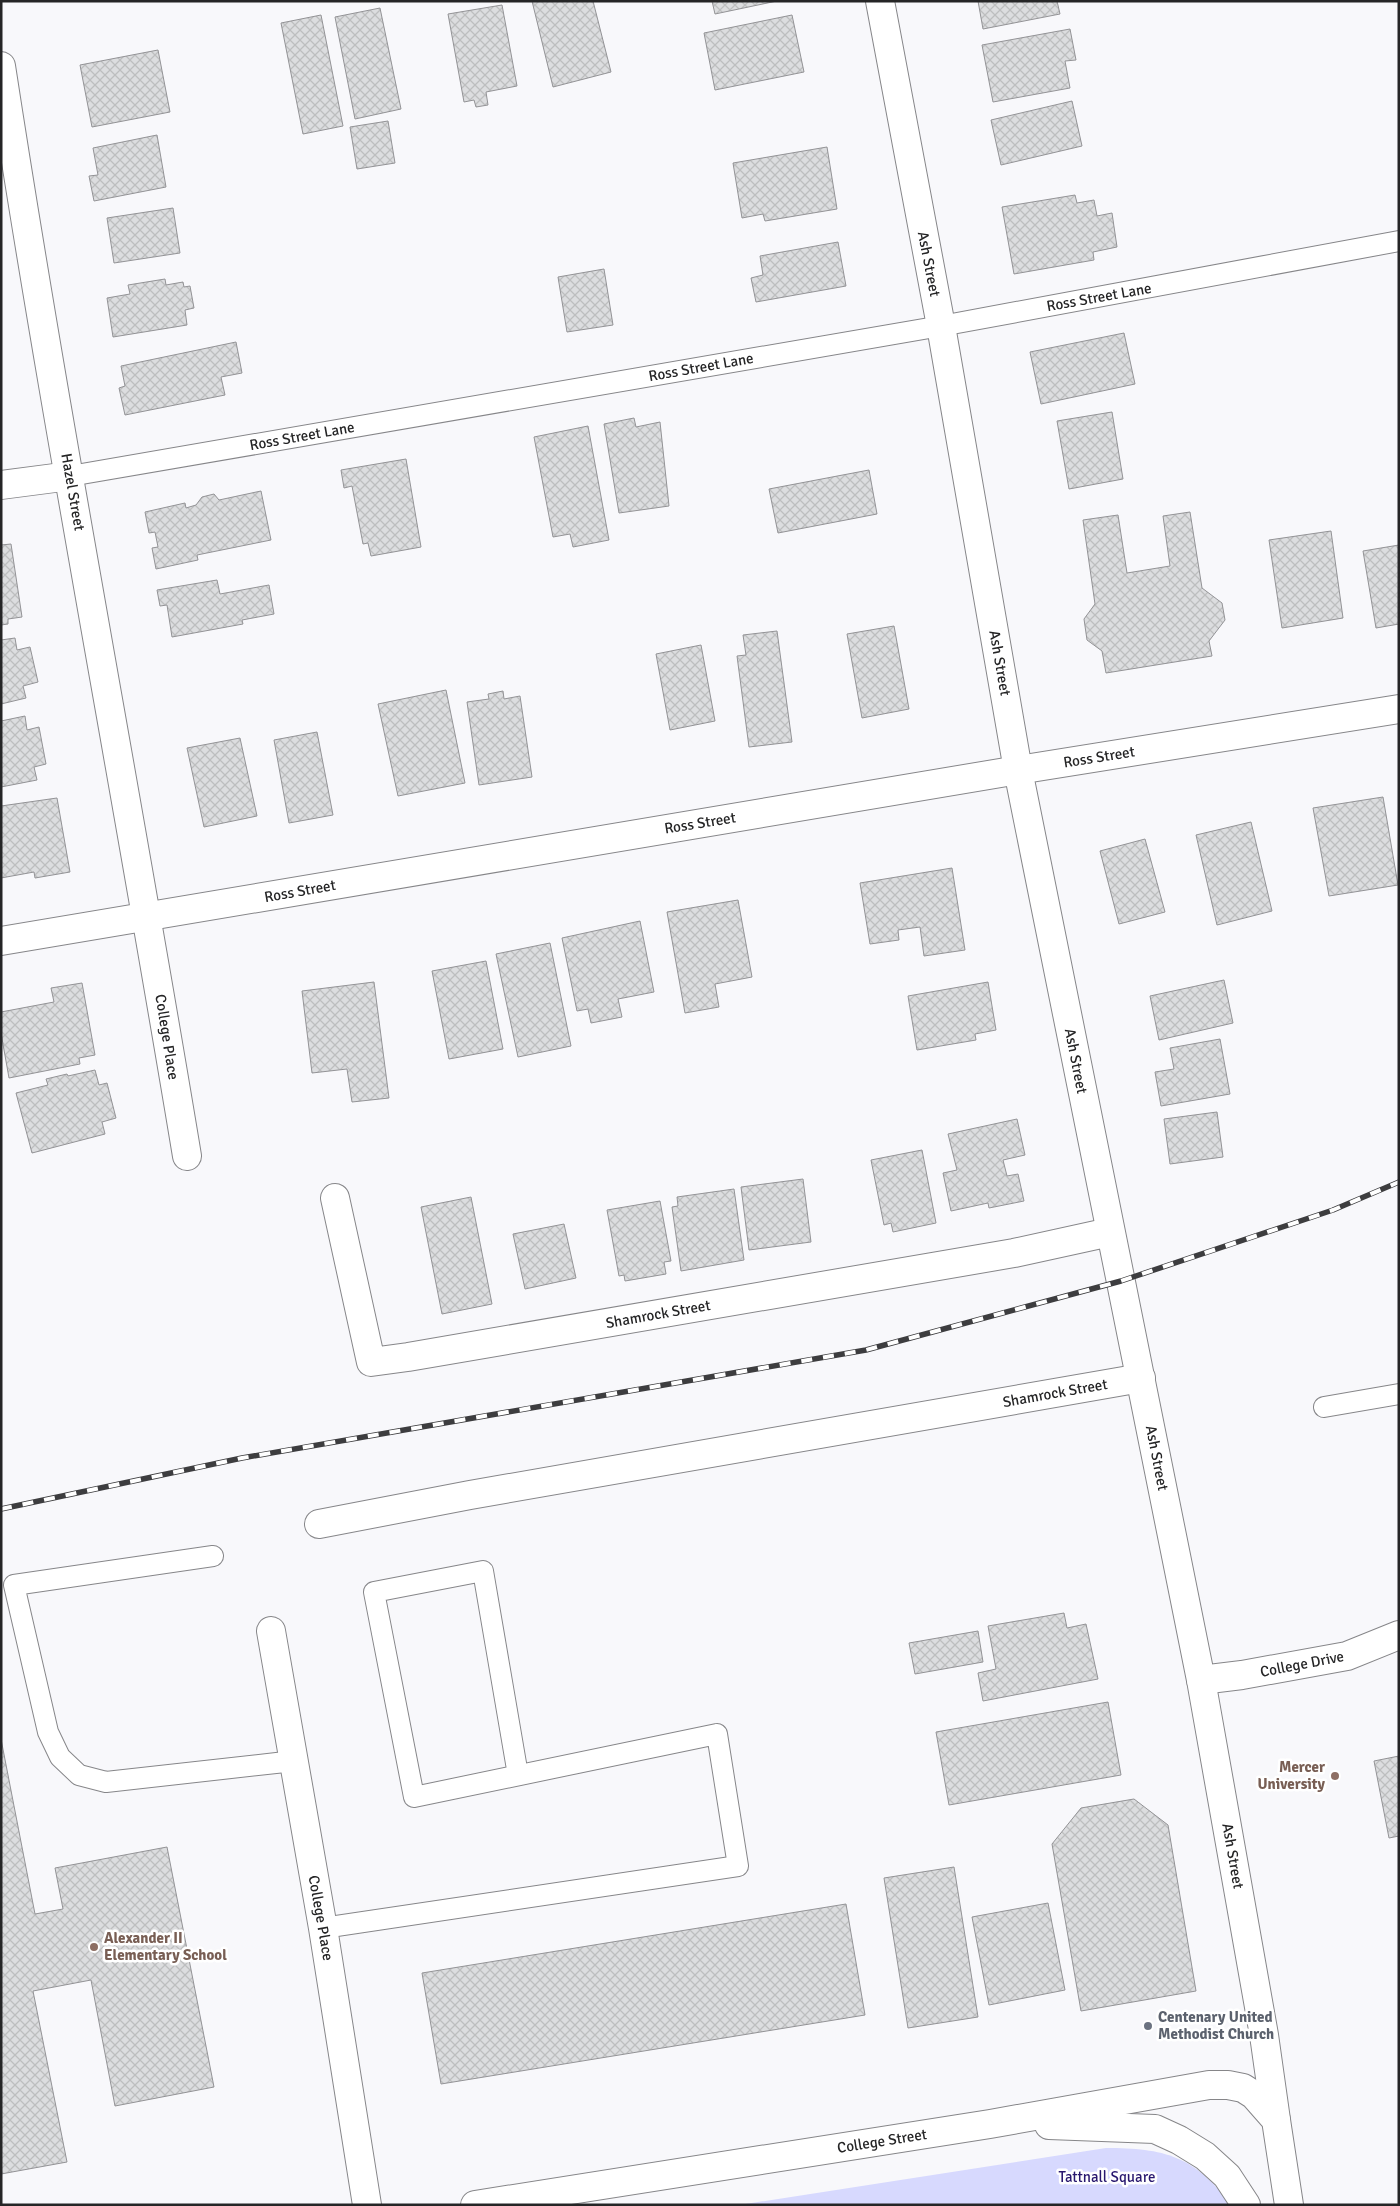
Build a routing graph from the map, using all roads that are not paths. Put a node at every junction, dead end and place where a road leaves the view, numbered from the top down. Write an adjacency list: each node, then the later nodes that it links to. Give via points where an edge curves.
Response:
1 (880, 1): 4 (street, Ash Street)
2 (1, 66): 5 (street, Hazel Street)
3 (1399, 241): 4 (lane, Ross Street Lane)
4 (941, 326): 5 (lane, Ross Street Lane); 8 (street, Ash Street)
5 (70, 476): 6 (street, Ross Street Lane); 9 (street, Hazel Street)
6 (1, 485)
7 (1399, 709): 8 (street, Ross Street)
8 (1018, 770): 9 (street, Ross Street); 13 (street, Ash Street)
9 (148, 917): 10 (street, Ross Street); 11 (street, College Place)
10 (1, 941)
11 (187, 1156)
12 (335, 1198): 13 (street, Shamrock Street, via 371,1362 1014,1253)
13 (1110, 1232): 14 (street, Ash Street)
14 (1140, 1378): 17 (street, Shamrock Street); 22 (street, Ash Street)
15 (1399, 1394): 16 (lane)
16 (1324, 1407)
17 (319, 1524)
18 (213, 1556): 19 (lane)
19 (8, 1585): 23 (lane, via 48,1732 60,1757 79,1775 106,1782)
20 (271, 1631): 23 (street, College Place)
21 (1399, 1634): 22 (street, College Drive, via 1347,1656)
22 (1201, 1680): 26 (street, Ash Street)
23 (294, 1761): 25 (street, College Place)
24 (518, 1775): 24 (lane, via 414,1796 374,1592 483,1572); 25 (lane, via 717,1734 738,1866)
25 (323, 1928): 28 (street, College Place)
26 (1276, 2120): 27 (street, College Street, via 1254,2094 1228,2085 1210,2085); 31 (street, Ash Street)
27 (990, 2124): 29 (street, College Street); 30 (street, via 1156,2129 1205,2156 1227,2176)
28 (367, 2205)
29 (475, 2205)
30 (1246, 2205)
31 (1289, 2205)

